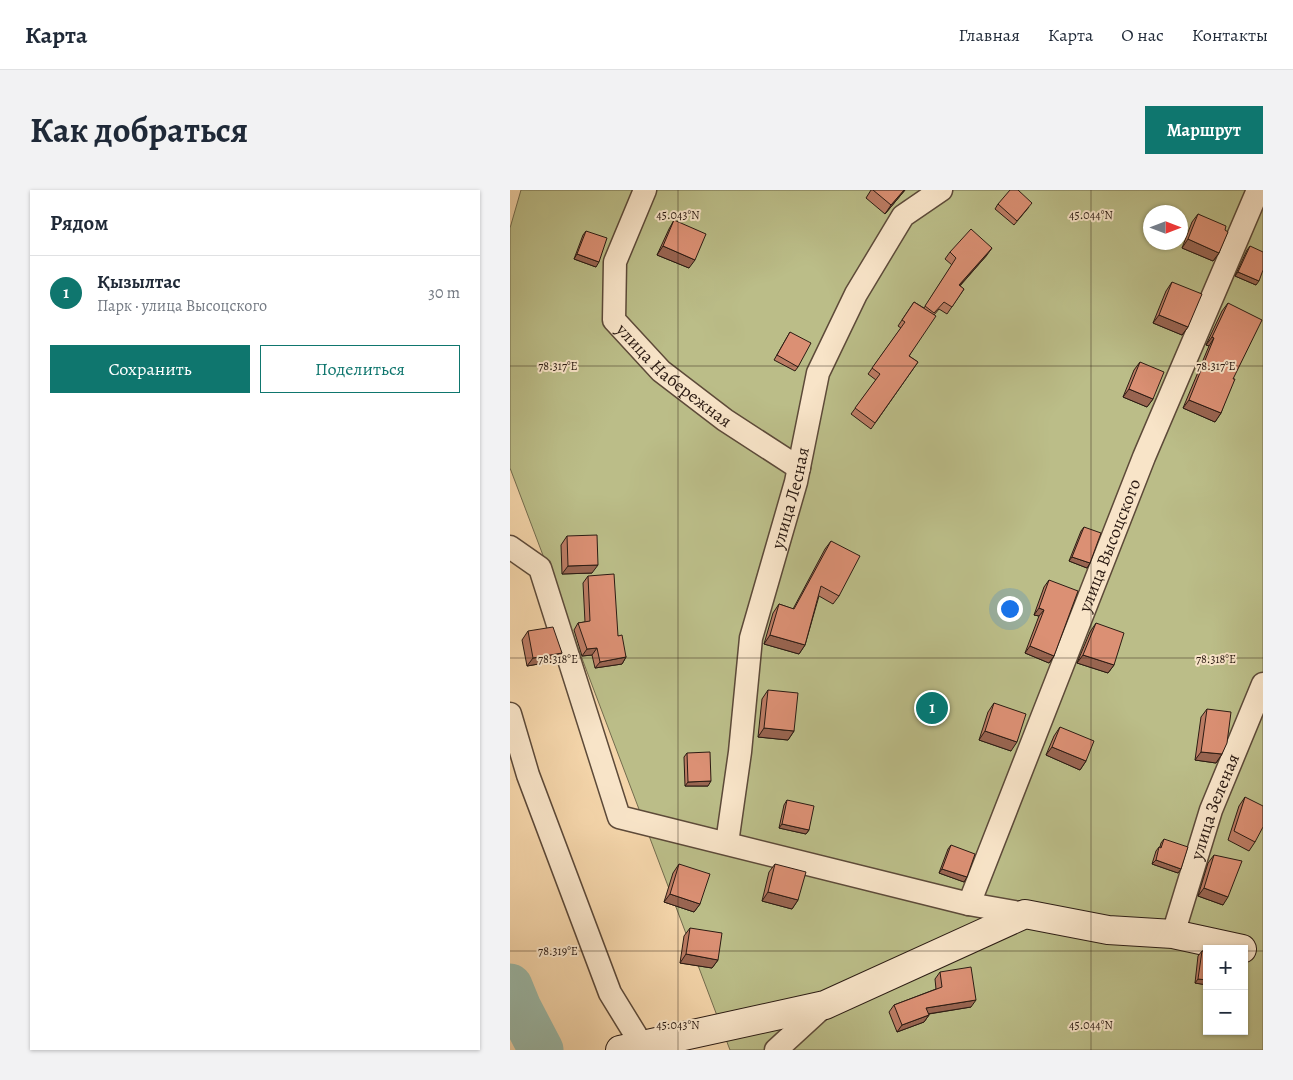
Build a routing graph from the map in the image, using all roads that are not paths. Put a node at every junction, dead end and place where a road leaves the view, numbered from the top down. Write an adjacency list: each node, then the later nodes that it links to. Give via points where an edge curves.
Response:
1 (645, 190): 4 (street, улица Набережная, via 615,262 614,320 661,371 725,420)
2 (941, 190): 4 (street, улица Лесная, via 903,216 856,294 818,373)
3 (1258, 190): 9 (street, улица Высоцского, via 1144,457)
4 (799, 468): 8 (street, улица Лесная, via 751,638)
5 (510, 547): 8 (street, via 540,568 620,818)
6 (1263, 684): 11 (street, улица Зеленая, via 1211,810)
7 (510, 714): 16 (street, via 528,775)
8 (727, 843): 9 (street)
9 (969, 904): 10 (street)
10 (1025, 914): 11 (street, via 1108,930); 15 (street)
11 (1173, 934): 12 (street)
12 (1224, 945)
13 (1248, 950): 14 (street)
14 (1263, 953)
15 (826, 1005): 16 (street); 17 (street)
16 (633, 1048)
17 (776, 1050)

